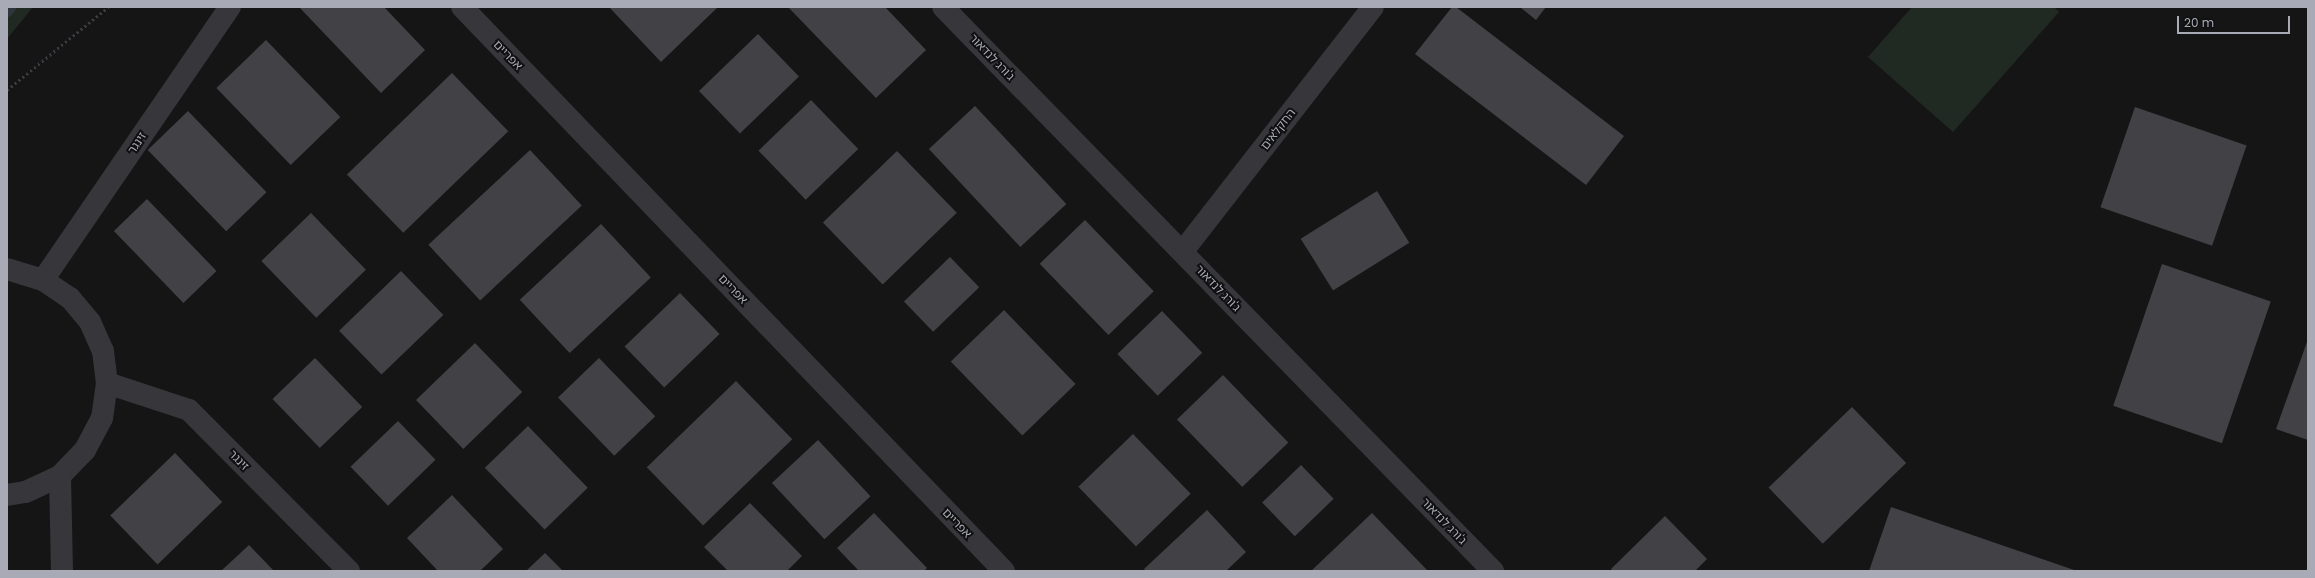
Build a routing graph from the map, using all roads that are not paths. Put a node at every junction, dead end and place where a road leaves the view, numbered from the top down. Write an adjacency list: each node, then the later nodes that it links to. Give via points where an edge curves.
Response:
1 (230, 7): 7 (street, זינגר)
2 (462, 7): 13 (street, אפריים)
3 (943, 7): 5 (street, ג'ורג לנדאור)
4 (1374, 7): 5 (street, החקלאים)
5 (1182, 251): 14 (street, ג'ורג לנדאור)
6 (7, 269): 7 (street)
7 (43, 280): 8 (street, via 70,298 90,322 103,351)
8 (108, 383): 9 (street, via 102,418 85,450); 12 (street, זינגר, via 189,410)
9 (60, 476): 10 (street, via 25,492); 11 (street)
10 (7, 495)
11 (62, 571)
12 (349, 571)
13 (1004, 571)
14 (1493, 571)

